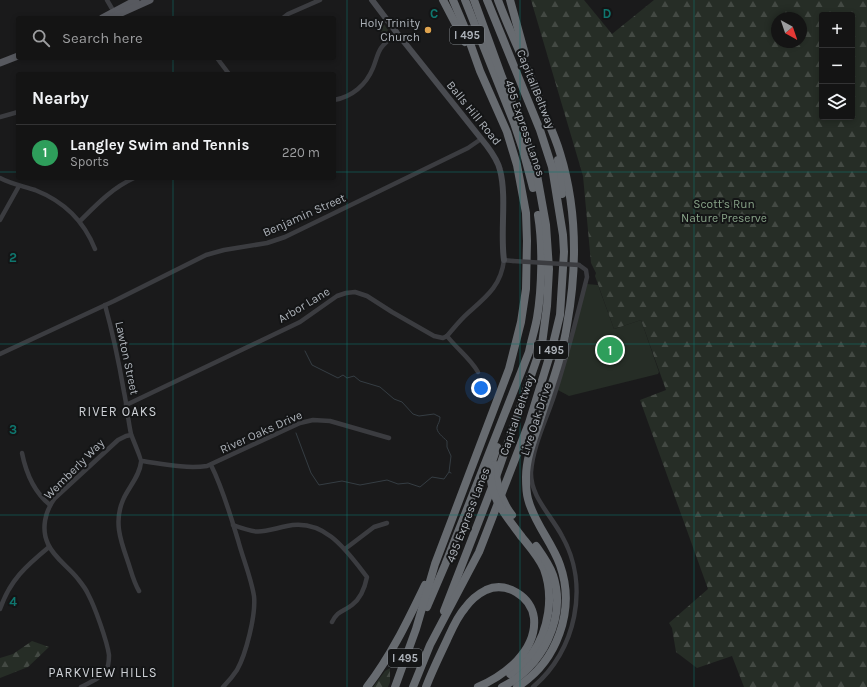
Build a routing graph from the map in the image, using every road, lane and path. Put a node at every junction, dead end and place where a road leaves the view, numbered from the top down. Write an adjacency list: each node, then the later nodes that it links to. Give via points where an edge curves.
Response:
1 (108, 0): 13 (street)
2 (136, 0): 13 (main road)
3 (150, 0): 13 (main road)
4 (320, 0): 14 (street)
5 (372, 0): 15 (street, Balls Hill Road)
6 (443, 0): 19 (highway)
7 (453, 0): 19 (highway, Capital Beltway / I 495)
8 (465, 0): 38 (highway, 495 Express Lanes, via 523,150 536,201 540,225 540,283 537,318)
9 (474, 0): 37 (highway, 495 Express Lanes, via 526,138 546,225 549,269)
10 (487, 0): 32 (highway, Capital Beltway / I 495, via 546,147)
11 (498, 0): 21 (highway)
12 (510, 0): 21 (highway)
13 (112, 15)
14 (286, 16)
15 (397, 33): 22 (street, via 383,44 370,75 362,86 351,94); 26 (street, Balls Hill Road)
16 (16, 57): 18 (main road)
17 (218, 60): 20 (street)
18 (0, 63)
19 (480, 71): 55 (highway, Capital Beltway / I 495, via 507,132 520,178 527,227 526,289 521,322 509,368)
20 (228, 72)
21 (532, 80): 23 (highway)
22 (336, 99)
23 (544, 111): 32 (highway, via 558,160); 70 (highway, via 558,145 568,185 574,268 567,326 531,448 526,485 536,520 560,564 566,599 560,630 549,656 535,673)
24 (16, 113): 25 (street)
25 (0, 117)
26 (481, 139): 34 (street, Balls Hill Road, via 496,159 501,174); 35 (street, Benjamin Street, via 468,148 284,237 267,243 206,255)
27 (0, 178): 29 (street)
28 (130, 180): 31 (street, via 103,198)
29 (19, 186): 30 (street); 31 (street, via 51,198)
30 (0, 220)
31 (80, 222): 33 (street)
32 (563, 235): 60 (highway, Capital Beltway / I 495, via 560,315 529,423 479,552)
33 (95, 249)
34 (504, 260): 36 (street, Balls Hill Road, via 502,273 493,289); 71 (street, Live Oak Drive, bridge, via 579,265 586,270 587,277 571,341 531,472 533,489 572,557 576,578 576,607 572,629 563,650 553,666)
35 (105, 306): 39 (street, Benjamin Street); 41 (street, Lawton Street)
36 (447, 336): 40 (street); 41 (street, Arbor Lane, via 434,336 367,296 355,292 346,293 337,296 300,322)
37 (542, 344): 47 (highway); 48 (highway, 495 Express Lanes)
38 (529, 352): 47 (highway, via 519,390 497,446); 59 (highway, 495 Express Lanes, via 445,565)
39 (0, 354)
40 (478, 372)
41 (126, 405): 42 (street, Lawton Street)
42 (131, 435): 45 (street, Lawton Street); 49 (street, Wemberly Way, via 113,444)
43 (389, 438): 46 (street, River Oaks Drive, via 330,421 313,420 300,423)
44 (22, 453): 49 (street, via 31,482)
45 (142, 460): 46 (street, via 195,467); 56 (street, via 136,477 122,500 118,526 120,540)
46 (211, 465): 51 (street)
47 (493, 467): 48 (highway, bridge); 52 (highway, bridge, via 490,479 497,503)
48 (496, 477): 52 (highway, bridge, via 503,500); 60 (highway, 495 Express Lanes)
49 (50, 505): 53 (street, Wemberly Way, via 44,523)
50 (387, 523): 54 (street, via 374,527)
51 (234, 525): 54 (street, via 257,532 268,532 288,526 310,526 330,535); 62 (street, via 251,584 254,613 240,665)
52 (523, 535): 68 (highway, via 544,568 549,596 548,616 542,636 532,654 509,675); 69 (highway, via 548,564 553,576 556,595 555,619 547,642 532,665)
53 (49, 547): 57 (street, via 21,571); 61 (street, Wemberly Way, via 88,593 108,651 109,661 106,670)
54 (345, 548): 58 (street, via 367,577 366,585 356,602 339,612)
55 (435, 564): 59 (highway, Capital Beltway / I 495); 63 (highway, via 398,640)
56 (138, 591)
57 (0, 609)
58 (332, 622)
59 (416, 629): 64 (highway, Capital Beltway / I 495)
60 (430, 645): 65 (highway, Capital Beltway / I 495)
61 (81, 687)
62 (223, 687)
63 (367, 687)
64 (395, 687)
65 (413, 687)
66 (426, 687): 67 (highway, via 465,607 486,590 496,587 516,591 531,607 534,618 532,635 527,647 513,665 496,679)
67 (478, 687)
68 (486, 687)
69 (502, 687)
70 (517, 687)
71 (533, 687)

